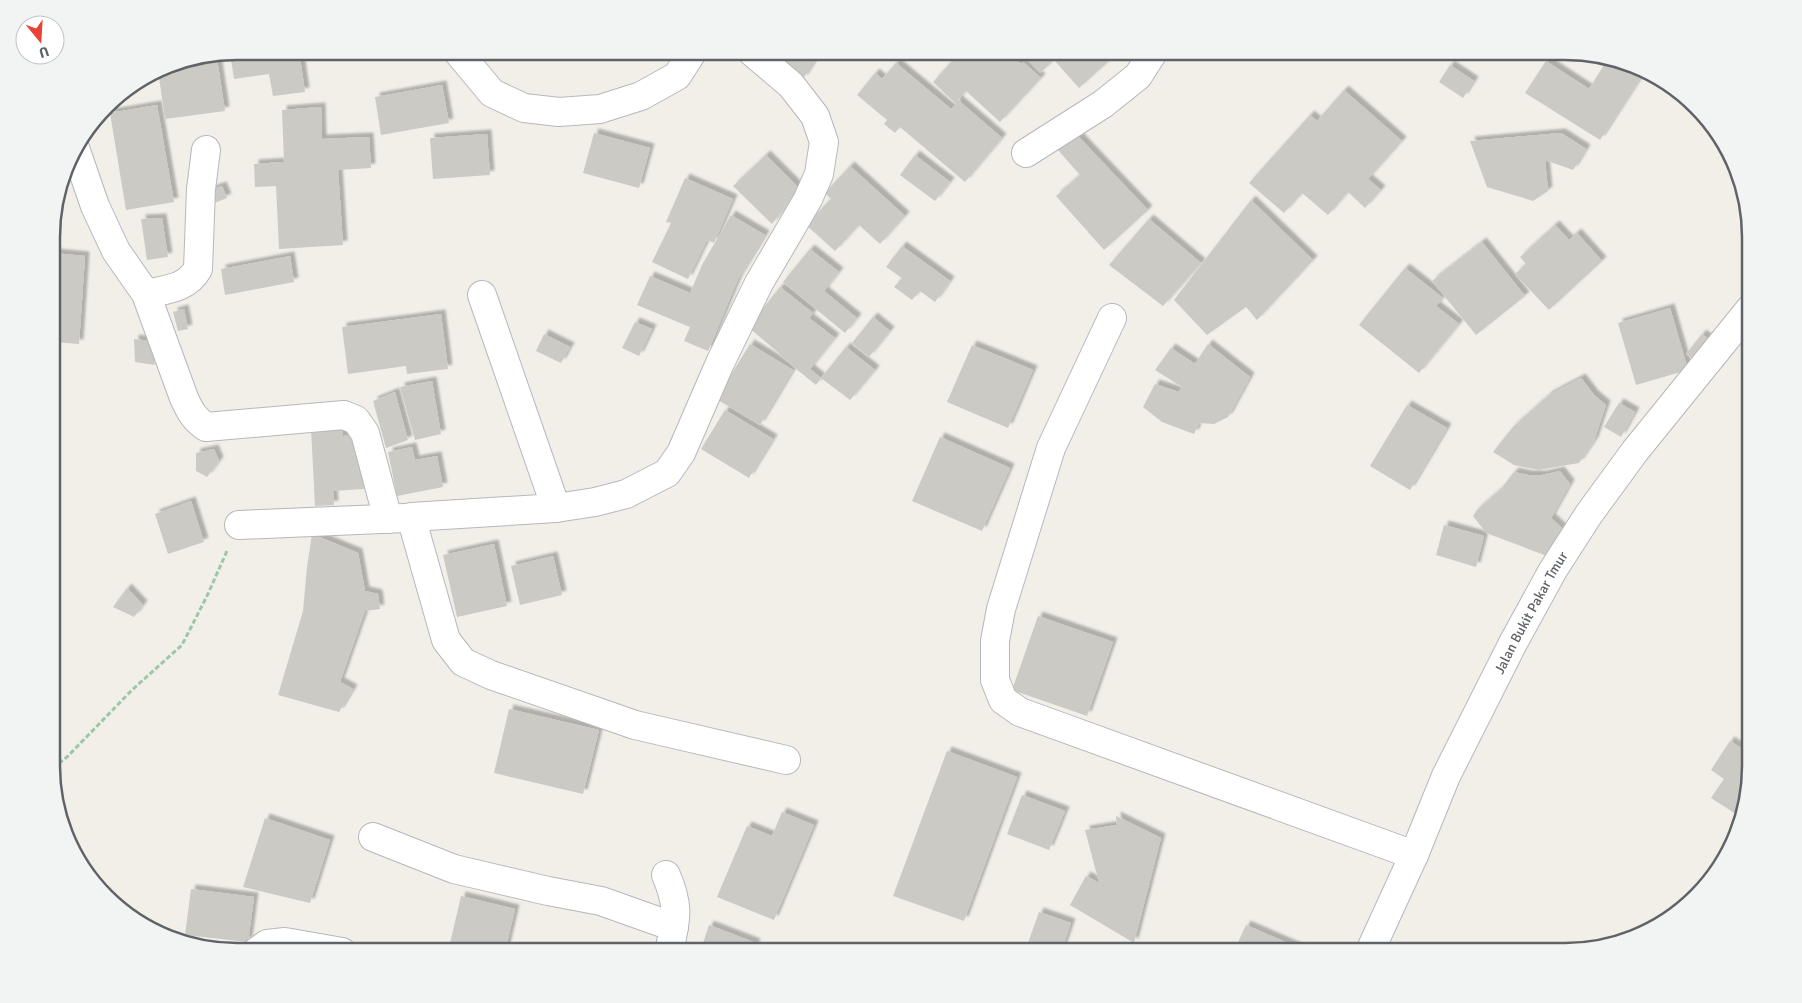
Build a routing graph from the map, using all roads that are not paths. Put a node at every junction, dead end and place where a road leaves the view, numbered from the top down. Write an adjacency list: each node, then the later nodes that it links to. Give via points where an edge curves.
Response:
1 (464, 60): 2 (street, via 492,93 524,108 559,112 600,109 641,96 677,76)
2 (687, 60)
3 (762, 60): 12 (street, via 791,85 815,116 824,142 819,174 808,199 759,284 681,453 667,473 626,494)
4 (1148, 60): 6 (street, via 1138,76 1103,104)
5 (206, 150): 8 (street, via 198,269 193,278 183,285)
6 (1026, 153)
7 (78, 157): 8 (street, via 116,251)
8 (146, 294): 13 (street, via 184,398 197,420 206,427 344,415 356,420 366,433)
9 (482, 295): 12 (street)
10 (1112, 318): 17 (street, via 1051,448 1001,609 995,641 995,680 1002,700 1020,712)
11 (1742, 319): 17 (street, Jalan Bukit Pakar Tmur, via 1635,451 1553,570 1512,643 1446,776)
12 (556, 508): 13 (street)
13 (399, 518): 14 (street); 15 (street, via 446,640 463,662 491,675 635,725)
14 (239, 525)
15 (786, 760)
16 (373, 837): 19 (street, via 454,869 601,901)
17 (1414, 855): 22 (street, Jalan Bukit Pakar Tmur)
18 (666, 875): 19 (street, via 674,894 676,911)
19 (672, 939)
20 (276, 943): 21 (street)
21 (291, 943)
22 (1374, 943)

